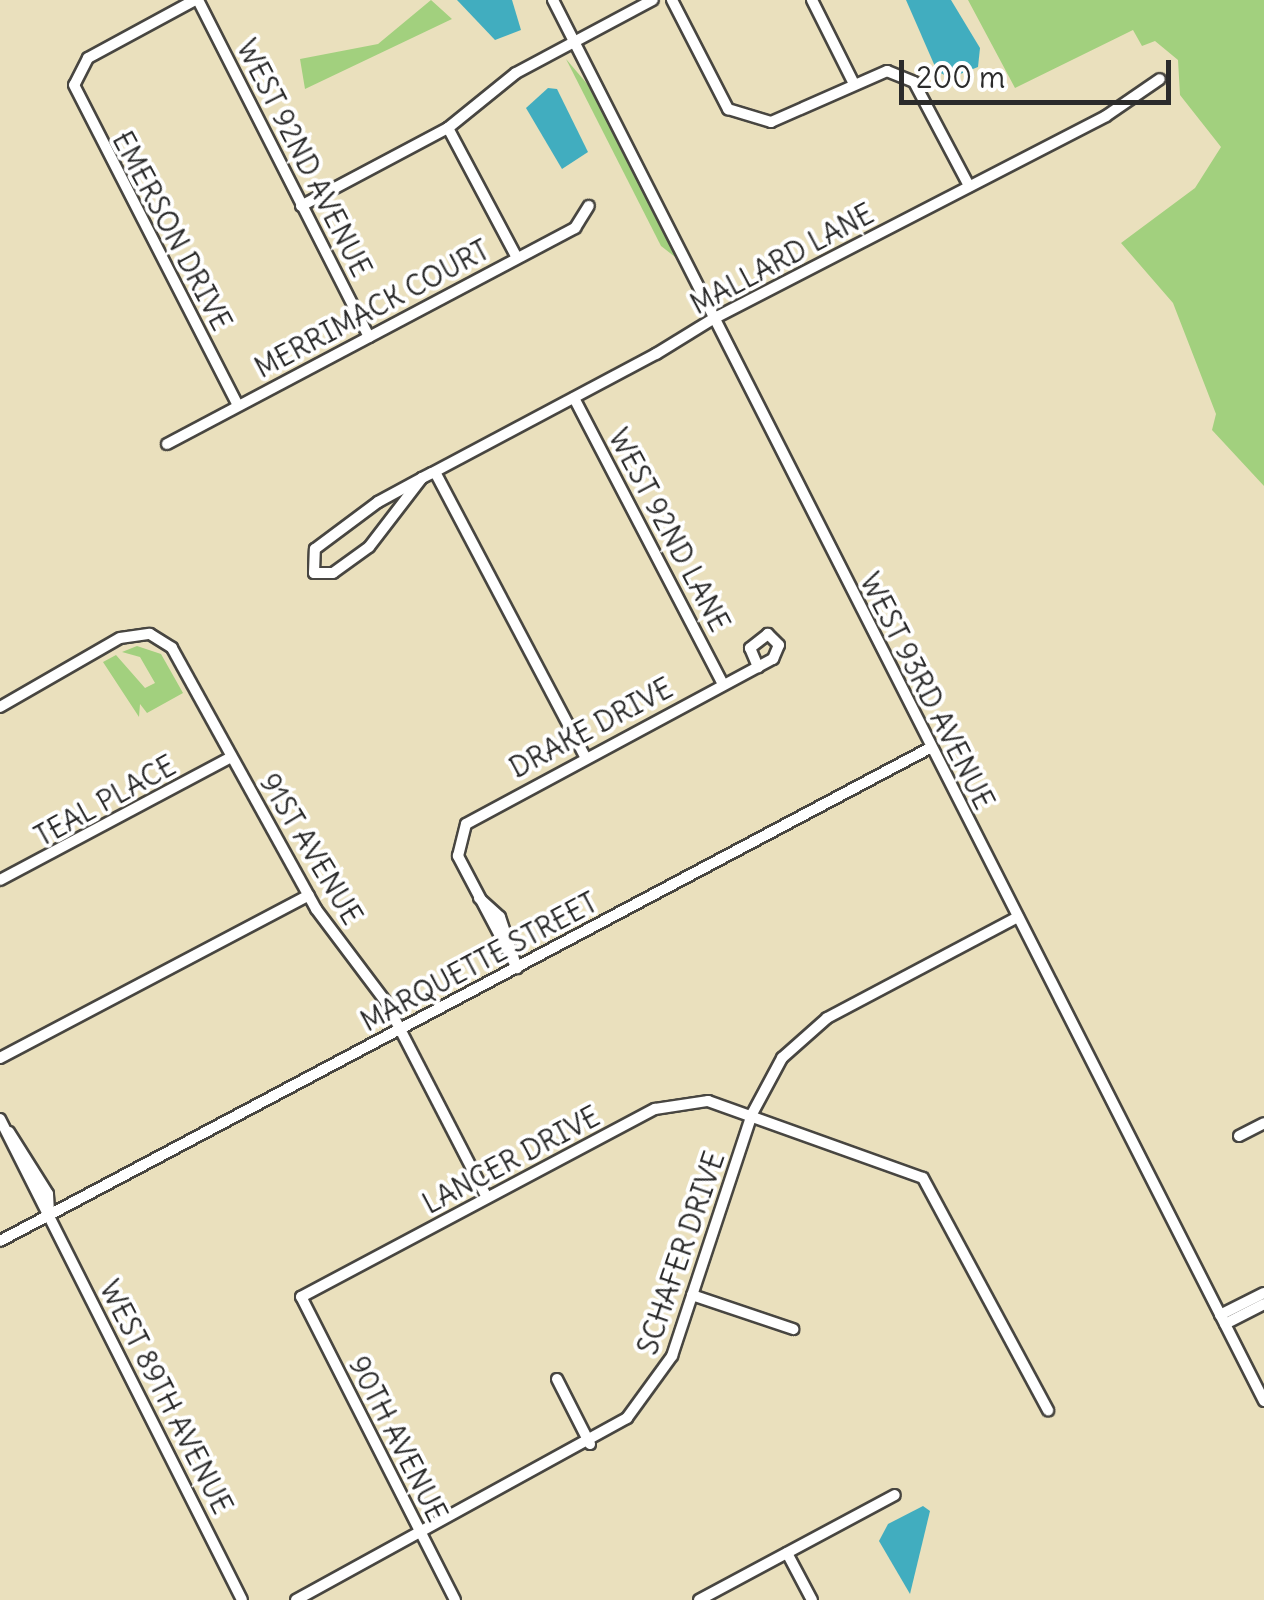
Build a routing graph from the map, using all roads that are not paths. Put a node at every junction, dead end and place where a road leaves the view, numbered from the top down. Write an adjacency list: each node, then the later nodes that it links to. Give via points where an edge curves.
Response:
1 (197, 0): 11 (street, WEST 92ND AVENUE); 17 (street, EMERSON DRIVE, via 96,52 76,76 82,108)
2 (554, 0): 6 (street, WEST 93RD AVENUE)
3 (653, 0): 6 (street)
4 (672, 0): 8 (street, via 728,109 753,123)
5 (812, 0): 8 (street)
6 (574, 41): 9 (street, via 516,73); 14 (street, WEST 93RD AVENUE)
7 (1160, 78): 10 (street, MALLARD LANE)
8 (853, 82): 10 (street, via 886,70 914,82)
9 (448, 128): 11 (street); 13 (street)
10 (970, 186): 14 (street, MALLARD LANE)
11 (301, 206): 15 (street, WEST 92ND AVENUE)
12 (589, 206): 13 (street, MERRIMACK COURT, via 576,228)
13 (517, 258): 15 (street, MERRIMACK COURT)
14 (713, 319): 16 (street, MALLARD LANE); 24 (street, WEST 93RD AVENUE)
15 (369, 337): 17 (street, MERRIMACK COURT)
16 (574, 398): 19 (street, MALLARD LANE); 22 (street, WEST 92ND LANE)
17 (238, 405): 18 (street, MERRIMACK COURT)
18 (167, 444)
19 (434, 472): 20 (street, MALLARD LANE); 25 (street)
20 (422, 478): 20 (street, MALLARD LANE, via 370,547 332,573 314,573 315,550)
21 (758, 666): 22 (street, DRAKE DRIVE)
22 (724, 684): 25 (street, DRAKE DRIVE)
23 (0, 706): 26 (street, 91ST AVENUE, via 120,638 150,634 178,658)
24 (930, 748): 29 (street, WEST 93RD AVENUE); 30 (street, MARQUETTE STREET)
25 (585, 757): 30 (street, DRAKE DRIVE, via 476,815 458,843)
26 (231, 758): 27 (street, TEAL PLACE); 28 (street, 91ST AVENUE)
27 (0, 880)
28 (308, 895): 31 (street, 91ST AVENUE); 32 (street)
29 (1018, 917): 33 (street, SCHAFER DRIVE, via 827,1018 782,1058); 44 (street, WEST 93RD AVENUE)
30 (517, 968): 31 (street, MARQUETTE STREET)
31 (400, 1028): 37 (street, 91ST AVENUE); 38 (street, MARQUETTE STREET)
32 (0, 1058)
33 (752, 1114): 37 (street, LANCER DRIVE, via 708,1101 655,1109); 41 (street, SCHAFER DRIVE); 48 (street, LANCER DRIVE, via 906,1166 932,1187)
34 (2, 1123): 38 (street, WEST 89TH AVENUE)
35 (1264, 1124): 36 (street)
36 (1239, 1136)
37 (487, 1198): 42 (street, LANCER DRIVE)
38 (49, 1215): 39 (street, MARQUETTE STREET); 53 (street, WEST 89TH AVENUE)
39 (0, 1241)
40 (1264, 1293): 44 (street)
41 (692, 1295): 45 (street); 49 (street, SCHAFER DRIVE, via 655,1389)
42 (301, 1298): 51 (street, 90TH AVENUE)
43 (1264, 1304): 44 (street)
44 (1223, 1320): 47 (street, WEST 93RD AVENUE)
45 (793, 1329)
46 (557, 1379): 49 (street)
47 (1264, 1401)
48 (1048, 1410)
49 (590, 1444): 51 (street, SCHAFER DRIVE)
50 (895, 1495): 52 (street)
51 (421, 1534): 54 (street, SCHAFER DRIVE); 55 (street, 90TH AVENUE)
52 (788, 1553): 56 (street); 57 (street)
53 (242, 1600)
54 (296, 1600)
55 (455, 1600)
56 (700, 1600)
57 (812, 1600)

